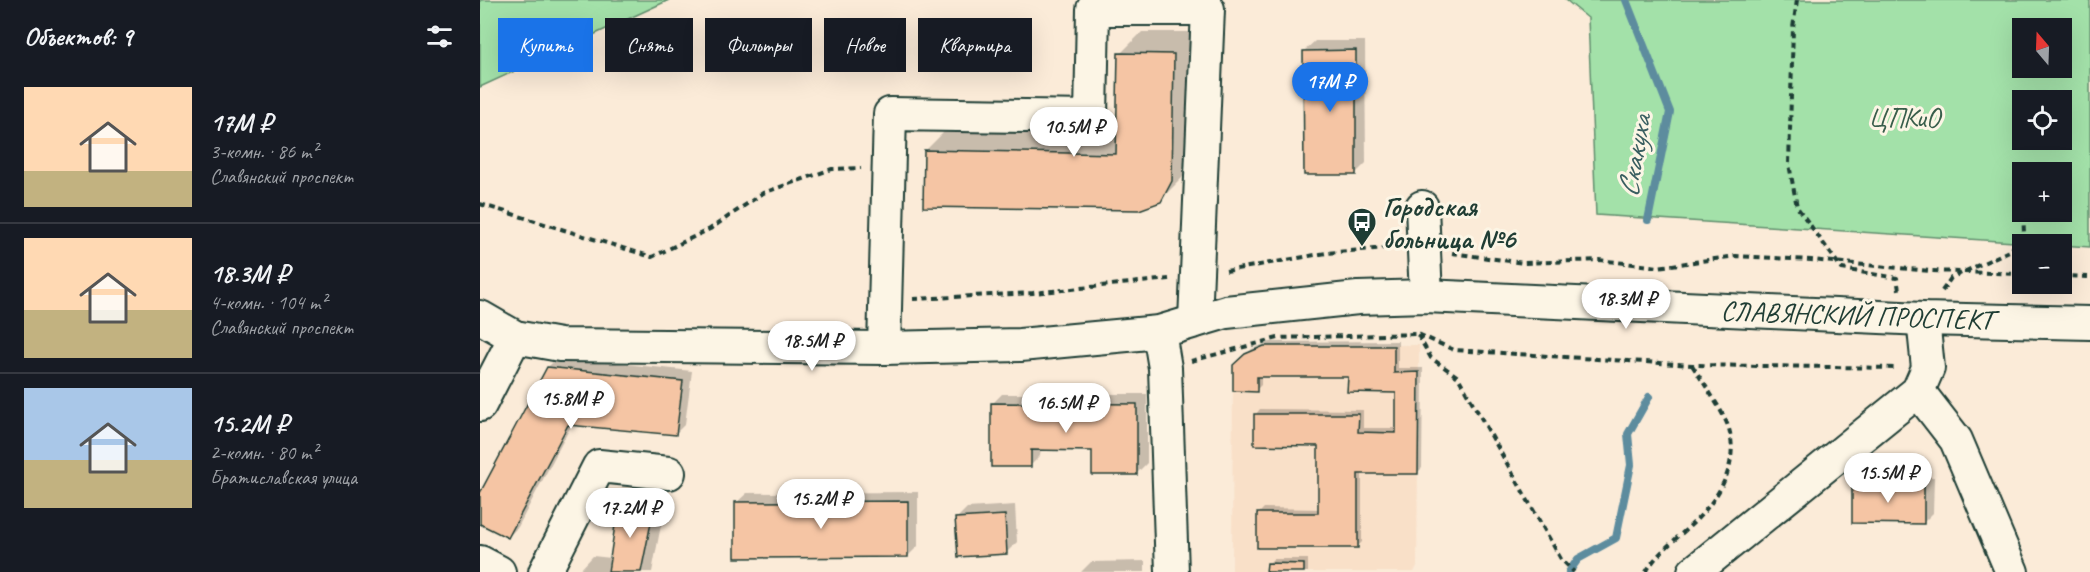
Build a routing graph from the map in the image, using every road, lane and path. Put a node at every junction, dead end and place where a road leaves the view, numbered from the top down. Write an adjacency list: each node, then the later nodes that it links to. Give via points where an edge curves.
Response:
1 (1797, 0): 7 (path, via 1789,164 1797,207)
2 (889, 168): 3 (path, via 832,169 763,193 710,230 652,257); 15 (street, via 890,114 1091,117 1093,9 1208,9); 20 (street)
3 (480, 204)
4 (1422, 207): 12 (street)
5 (2023, 222): 8 (path, via 2024,233 2011,250)
6 (1481, 257): 7 (path, via 1524,263 1599,260 1658,267 1736,256)
7 (1837, 263): 8 (path); 14 (path, via 1842,268 1898,278)
8 (1965, 272): 9 (path); 14 (path, via 1951,278)
9 (2012, 274)
10 (2072, 277): 11 (path)
11 (2090, 278)
12 (1426, 296): 14 (street, СЛАВЯНСКИЙ ПРОСПЕКТ); 15 (street, СЛАВЯНСКИЙ ПРОСПЕКТ, via 1358,298 1226,312)
13 (480, 317): 19 (street, СЛАВЯНСКИЙ ПРОСПЕКТ)
14 (1913, 318): 16 (street, СЛАВЯНСКИЙ ПРОСПЕКТ); 23 (street)
15 (1195, 321): 17 (street, СЛАВЯНСКИЙ ПРОСПЕКТ)
16 (2090, 323)
17 (1159, 332): 20 (street, СЛАВЯНСКИЙ ПРОСПЕКТ, via 1020,345); 22 (street)
18 (1418, 334): 21 (path, via 1454,351); 22 (path, via 1278,338); 30 (path, via 1431,358 1458,377 1561,559)
19 (515, 337): 20 (street, СЛАВЯНСКИЙ ПРОСПЕКТ, via 560,345); 24 (street)
20 (884, 348)
21 (1692, 365): 23 (path); 31 (path, via 1730,431 1733,461 1719,491)
22 (1165, 368): 29 (street)
23 (1923, 379): 32 (street); 33 (street, via 1956,440)
24 (480, 405)
25 (669, 473): 28 (street, via 599,466)
26 (480, 562): 27 (street)
27 (499, 572)
28 (545, 572)
29 (1172, 572)
30 (1574, 572)
31 (1646, 572)
32 (1694, 572)
33 (2012, 572)

